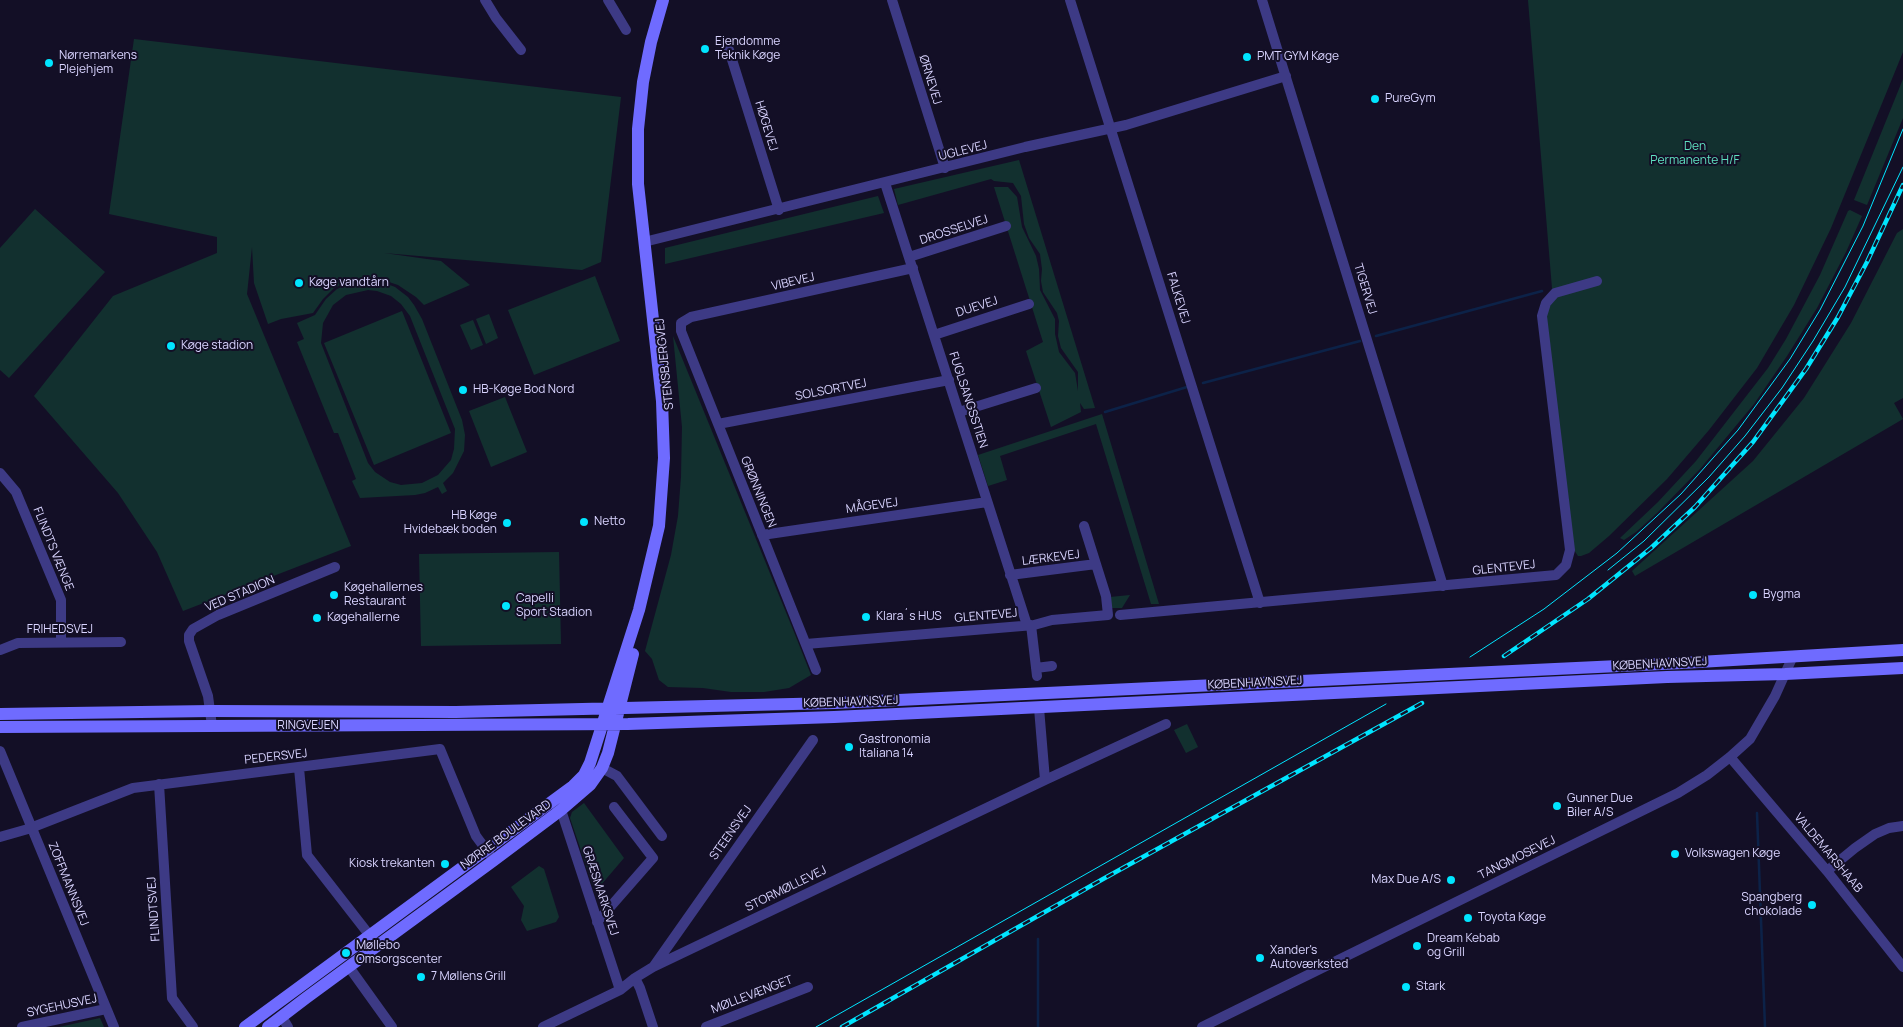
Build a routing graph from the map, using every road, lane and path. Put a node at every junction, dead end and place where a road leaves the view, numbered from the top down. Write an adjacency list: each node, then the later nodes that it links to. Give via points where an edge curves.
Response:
1 (485, 0): 9 (street)
2 (608, 0): 8 (street)
3 (663, 0): 17 (main road, STENSBJERGVEJ, via 651,42 638,130 638,184)
4 (672, 0): 17 (main road, STENSBJERGVEJ, via 652,78 646,131)
5 (892, 0): 13 (street, ØRNEVEJ)
6 (1070, 0): 12 (street, FALKEVEJ)
7 (1262, 0): 11 (street, TIGERVEJ)
8 (626, 30)
9 (521, 50)
10 (729, 50): 15 (street, HØGEVEJ)
11 (1286, 76): 12 (street, UGLEVEJ); 35 (street, TIGERVEJ)
12 (1112, 128): 13 (street, UGLEVEJ); 36 (street, FALKEVEJ)
13 (945, 168): 14 (street, UGLEVEJ)
14 (885, 183): 15 (street, UGLEVEJ); 18 (street, FUGLSANGSSTIEN)
15 (779, 210): 17 (street, UGLEVEJ)
16 (1006, 226): 18 (street, DROSSELVEJ)
17 (648, 242): 50 (main road, STENSBJERGVEJ, via 662,401 664,458 660,526)
18 (909, 257): 19 (street, FUGLSANGSSTIEN)
19 (913, 268): 22 (street, VIBEVEJ, via 691,317); 23 (street, FUGLSANGSSTIEN)
20 (1597, 282): 35 (street, GLENTEVEJ, via 1555,293 1546,303 1542,316 1570,550 1566,565 1556,575)
21 (1029, 304): 23 (street, DUEVEJ)
22 (681, 323): 27 (street, GRØNNINGEN, via 681,332)
23 (934, 335): 24 (street, FUGLSANGSSTIEN)
24 (949, 380): 26 (street, FUGLSANGSSTIEN); 27 (street, SOLSORTVEJ)
25 (1036, 388): 26 (street)
26 (959, 412): 29 (street, FUGLSANGSSTIEN)
27 (718, 424): 31 (street, GRØNNINGEN)
28 (0, 472): 40 (street, FLINDTS VÆNGE, via 16,492 61,600)
29 (987, 502): 31 (street, MÅGEVEJ); 34 (street, FUGLSANGSSTIEN)
30 (1084, 526): 32 (street, LÆRKEVEJ)
31 (762, 535): 42 (street, GRØNNINGEN)
32 (1096, 564): 34 (street, LÆRKEVEJ); 37 (street, LÆRKEVEJ)
33 (335, 568): 52 (street, VED STADION, via 193,629 189,641)
34 (1010, 576): 39 (street, FUGLSANGSSTIEN)
35 (1443, 586): 36 (street, GLENTEVEJ)
36 (1260, 603): 38 (street, GLENTEVEJ)
37 (1108, 615): 39 (street, GLENTEVEJ)
38 (1120, 615)
39 (1029, 625): 42 (street, GLENTEVEJ); 46 (street, FUGLSANGSSTIEN, via 1037,672)
40 (61, 642): 41 (street, FRIHEDSVEJ); 43 (street, FRIHEDSVEJ, via 18,643)
41 (121, 642)
42 (806, 644): 48 (street, GRØNNINGEN)
43 (0, 650)
44 (1903, 650): 45 (main road, KØBENHAVNSVEJ)
45 (1793, 656): 49 (street, TANGMOSEVEJ); 50 (main road, KØBENHAVNSVEJ, via 850,702)
46 (1052, 666)
47 (1903, 668): 49 (main road, KØBENHAVNSVEJ)
48 (816, 670)
49 (1785, 674): 51 (main road, KØBENHAVNSVEJ); 61 (street, TANGMOSEVEJ, via 1750,738)
50 (613, 708): 52 (main road, RINGVEJEN); 54 (main road, NØRRE BOULEVARD); 55 (main road, STENSBJERGVEJ)
51 (1039, 708): 55 (main road, KØBENHAVNSVEJ); 64 (street)
52 (211, 712): 53 (main road, RINGVEJEN); 57 (street, VED STADION)
53 (0, 714)
54 (602, 724): 55 (main road, RINGVEJEN); 57 (main road, RINGVEJEN); 66 (main road, NØRRE BOULEVARD, via 584,775)
55 (615, 724): 63 (main road, NØRRE BOULEVARD)
56 (1166, 724): 64 (street, STORMØLLEVEJ)
57 (212, 726): 58 (main road, RINGVEJEN)
58 (0, 727)
59 (813, 740): 76 (street, STEENSVEJ)
60 (0, 751): 69 (street, ZOFFMANNSVEJ)
61 (1730, 757): 73 (street, VALDEMARSHAAB); 95 (street, TANGMOSEVEJ, via 1681,792)
62 (299, 768): 65 (street, PEDERSVEJ); 72 (street, PEDERSVEJ, via 440,749 476,836); 75 (street, via 307,855)
63 (602, 768): 66 (main road, NØRRE BOULEVARD, via 590,786); 70 (street, via 617,776)
64 (1045, 780): 77 (street, STORMØLLEVEJ)
65 (159, 784): 69 (street, PEDERSVEJ, via 132,788); 88 (street, FLINDTSVEJ, via 172,998)
66 (557, 806): 72 (main road, NØRRE BOULEVARD); 74 (street, GRÆSMARKSVEJ)
67 (614, 807): 74 (street, via 653,858)
68 (1903, 826): 73 (street, via 1875,834)
69 (31, 828): 71 (street, PEDERSVEJ); 84 (street, ZOFFMANNSVEJ)
70 (662, 836)
71 (0, 837)
72 (490, 856): 75 (main road, NØRRE BOULEVARD)
73 (1828, 871): 80 (street, VALDEMARSHAAB)
74 (597, 922): 83 (street, GRÆSMARKSVEJ)
75 (374, 941): 78 (main road, NØRRE BOULEVARD); 89 (main road, NØRRE BOULEVARD)
76 (671, 941): 77 (street); 79 (street, STEENSVEJ)
77 (682, 953): 79 (street, STORMØLLEVEJ)
78 (349, 967): 85 (main road, NØRRE BOULEVARD); 91 (street)
79 (653, 967): 81 (street, STORMØLLEVEJ)
80 (1903, 967)
81 (635, 978): 83 (street, STORMØLLEVEJ); 93 (street)
82 (808, 987): 94 (street, MØLLEVÆNGET)
83 (620, 990): 92 (street, STORMØLLEVEJ)
84 (106, 1009): 86 (street, SYGEHUSVEJ); 87 (street, ZOFFMANNSVEJ)
85 (285, 1022): 90 (main road, NØRRE BOULEVARD)
86 (22, 1027)
87 (114, 1027)
88 (193, 1027)
89 (245, 1027)
90 (268, 1027)
91 (392, 1027)
92 (542, 1027)
93 (653, 1027)
94 (706, 1027)
95 (1202, 1027)

